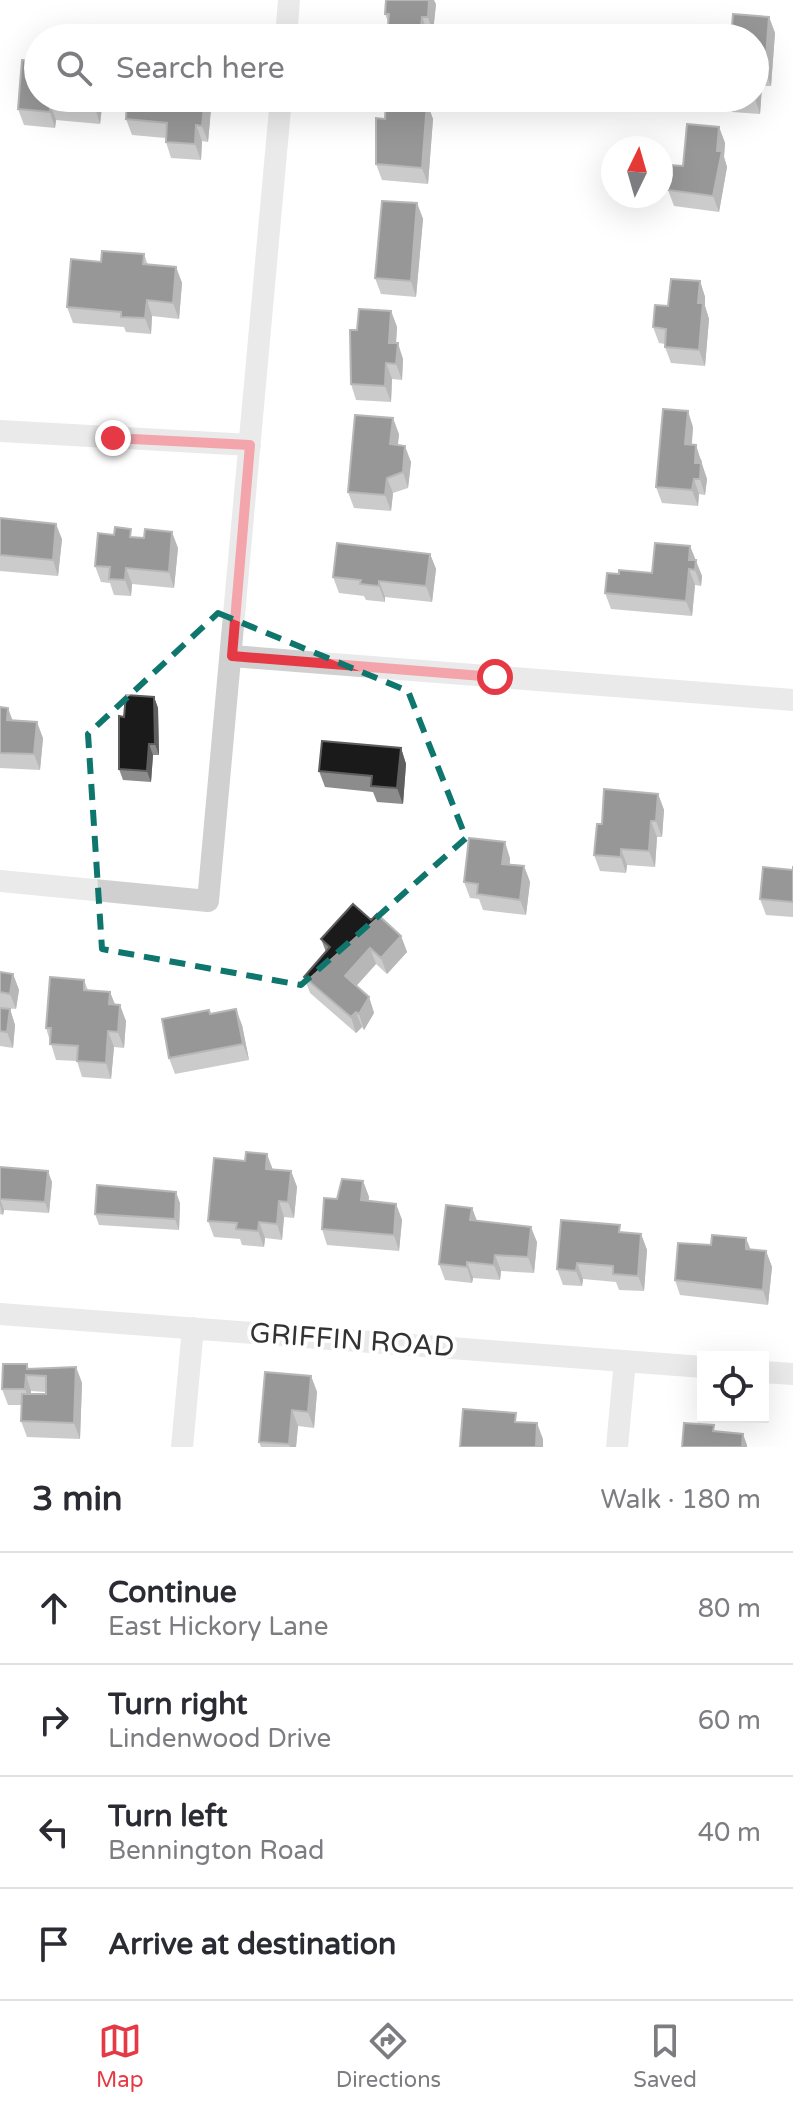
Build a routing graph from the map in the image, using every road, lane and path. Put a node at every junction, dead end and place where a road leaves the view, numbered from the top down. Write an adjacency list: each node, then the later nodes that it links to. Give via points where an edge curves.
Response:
1 (289, 0): 2 (street)
2 (287, 24)
3 (280, 112): 5 (street)
4 (0, 431): 5 (street)
5 (250, 445): 6 (street)
6 (232, 656): 7 (street); 8 (street, via 208,901)
7 (793, 700)
8 (0, 881)
9 (0, 1314): 10 (street, GRIFFIN ROAD)
10 (193, 1328): 11 (street, GRIFFIN ROAD); 15 (street)
11 (625, 1361): 12 (street, GRIFFIN ROAD); 16 (street)
12 (697, 1367)
13 (769, 1372): 14 (street)
14 (793, 1374)
15 (182, 1447)
16 (617, 1447)

